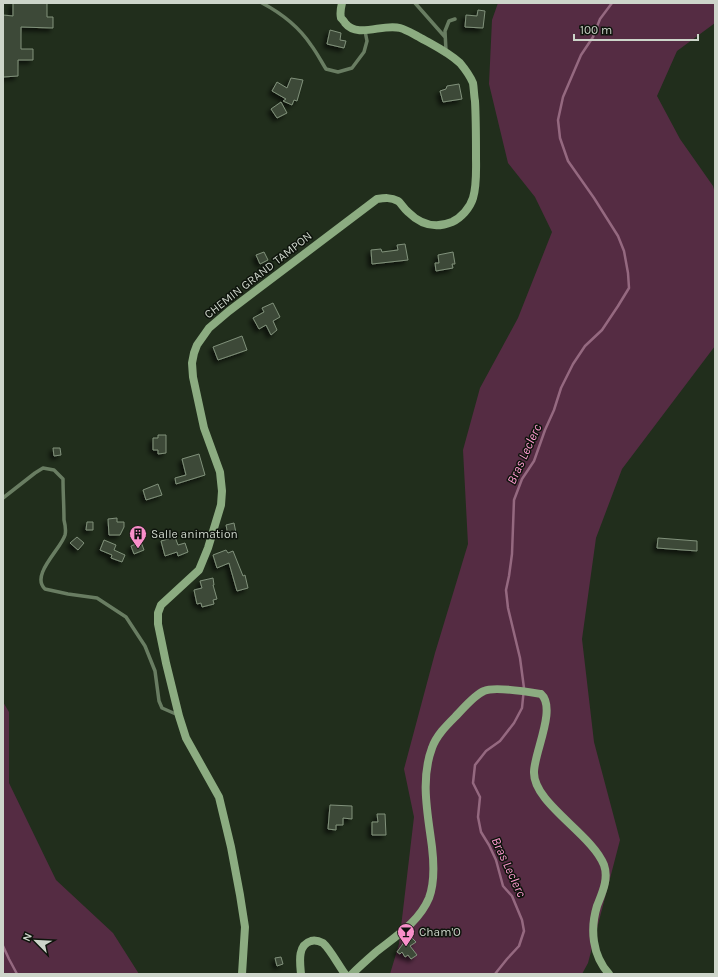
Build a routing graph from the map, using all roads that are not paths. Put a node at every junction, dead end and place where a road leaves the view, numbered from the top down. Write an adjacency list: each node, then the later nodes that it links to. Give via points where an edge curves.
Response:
1 (262, 3): 5 (lane, via 300,31 326,69 338,72 352,68 364,52 367,41)
2 (342, 3): 5 (main road, CHEMIN GRAND TAMPON, via 342,18 348,27)
3 (414, 3): 6 (lane)
4 (455, 19): 6 (lane, via 449,21)
5 (365, 31): 7 (main road, CHEMIN GRAND TAMPON, via 400,28)
6 (445, 37): 7 (lane)
7 (446, 52): 9 (main road, CHEMIN GRAND TAMPON, via 467,71 473,84 476,174 473,198 468,209 452,222 438,226 416,219 398,201 387,197 377,199 229,311 209,328 197,345 192,363 193,377 204,428 220,472 222,491 221,505 199,570 161,605 158,613 158,624)
8 (3, 498): 9 (lane, via 43,468 54,470 63,480 65,534 45,566 41,582 45,589 97,598 126,617 145,646 155,671 162,708)
9 (179, 716): 10 (main road, CHEMIN GRAND TAMPON, via 186,738 219,797 231,846 245,927)
10 (242, 974)
11 (301, 974): 12 (main road, via 302,947 306,943 318,941 327,948)
12 (345, 974)
13 (352, 974): 14 (main road, via 420,914 433,884 434,865 426,794 426,769 432,747 450,721 477,695 485,690 496,689 541,694 545,697 545,729 535,762 536,783 540,792 593,846 604,866 606,879 593,920 593,933 599,958)
14 (609, 974)

